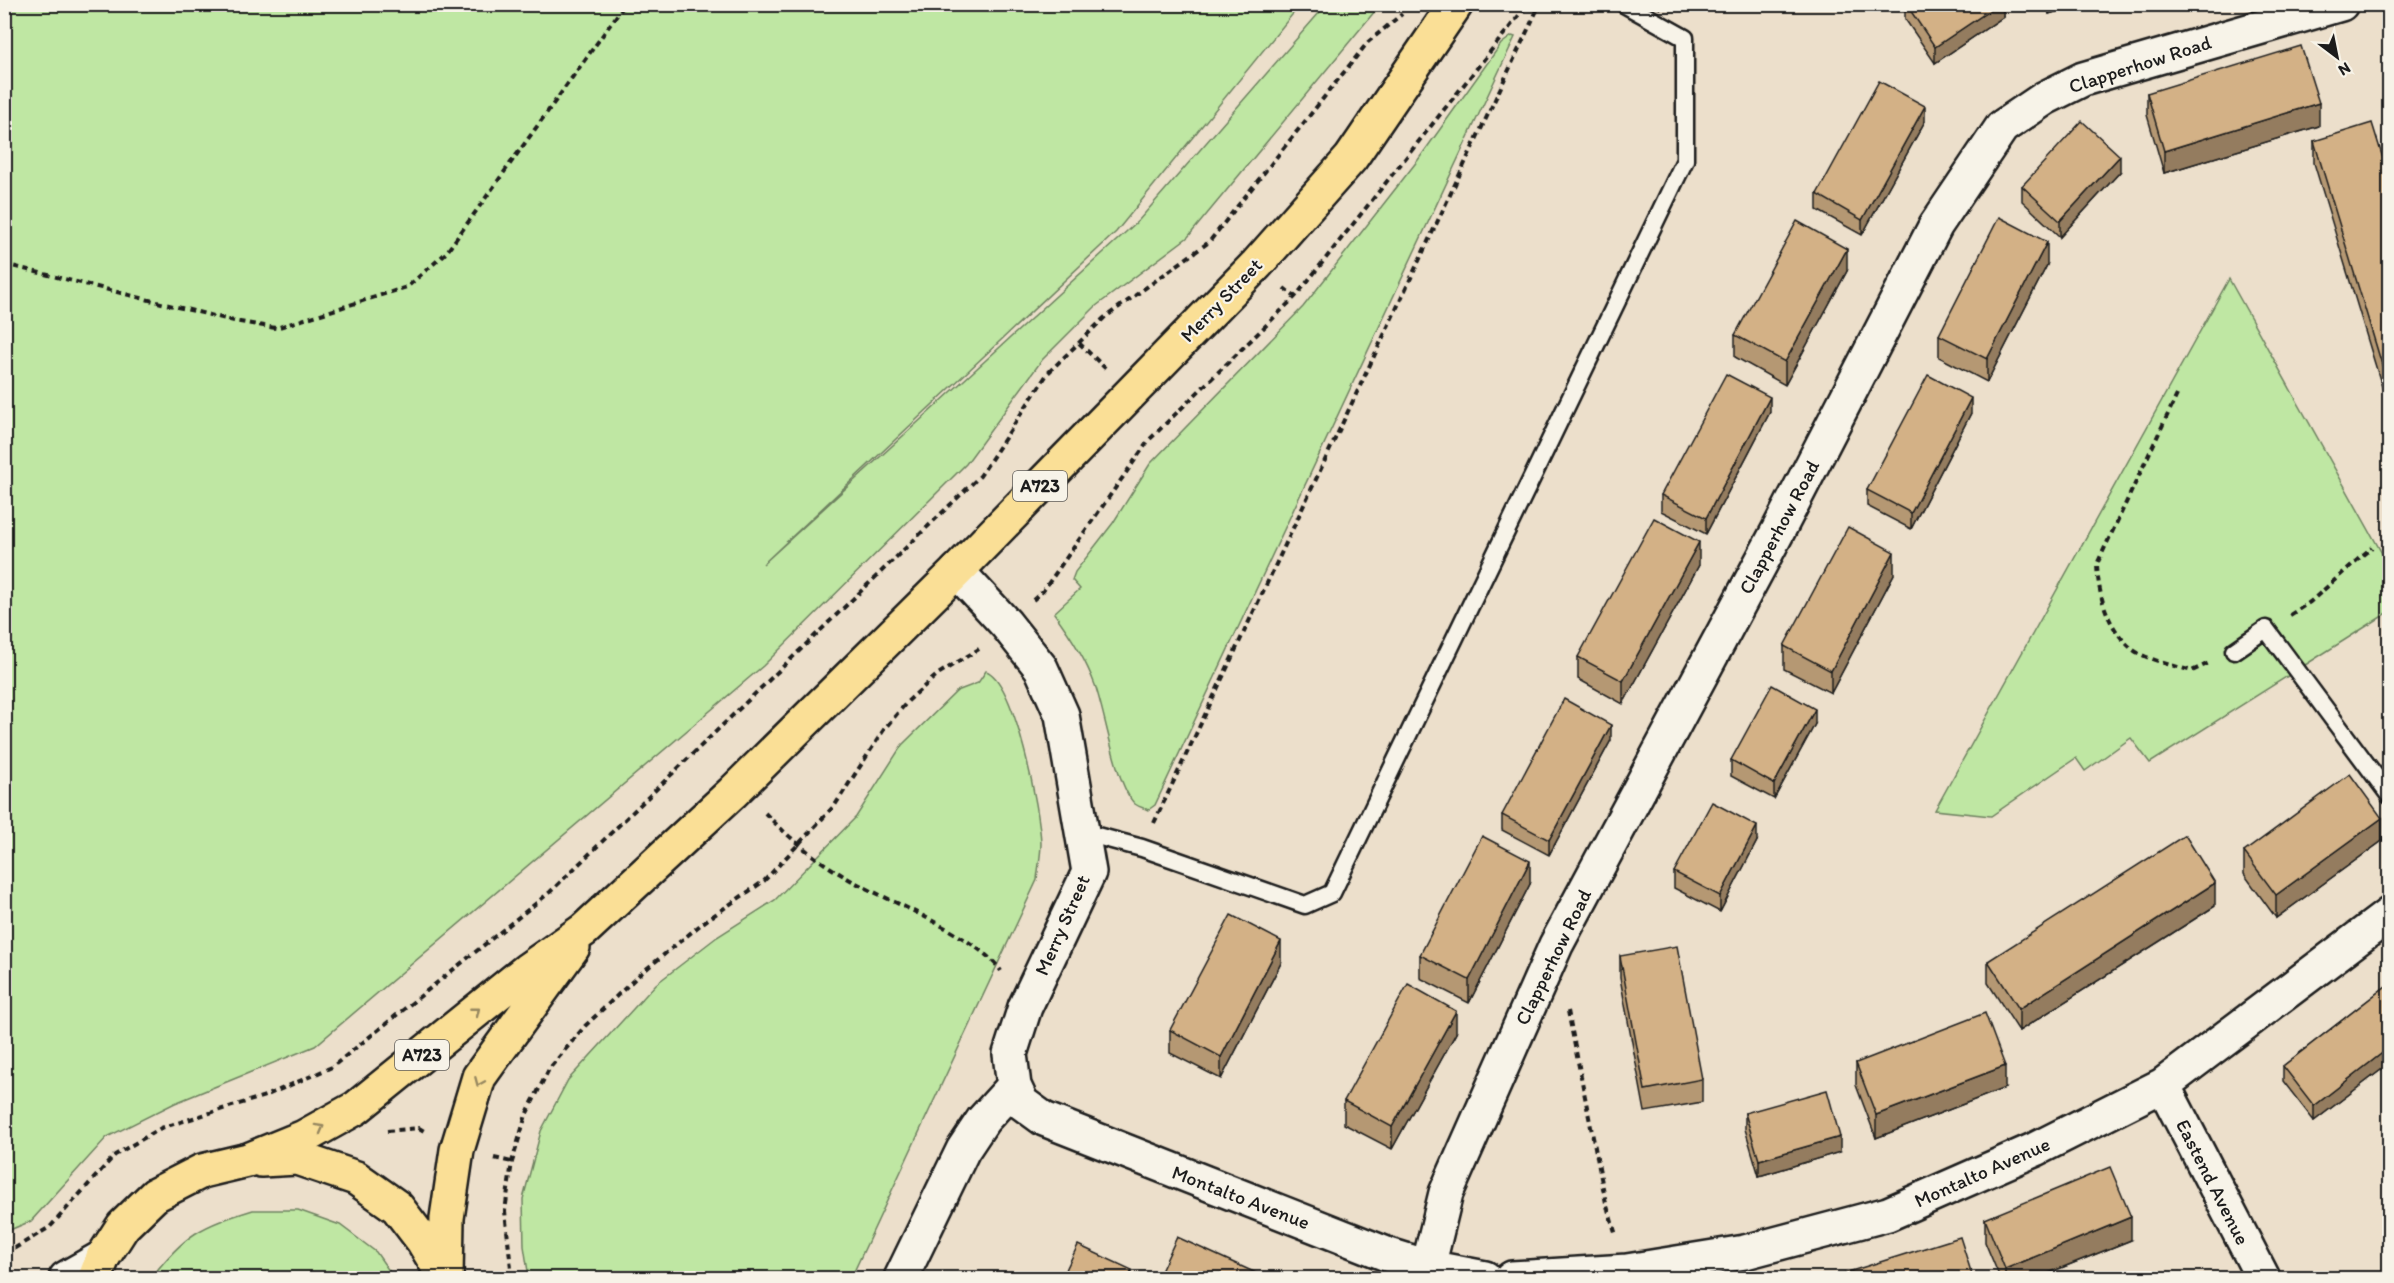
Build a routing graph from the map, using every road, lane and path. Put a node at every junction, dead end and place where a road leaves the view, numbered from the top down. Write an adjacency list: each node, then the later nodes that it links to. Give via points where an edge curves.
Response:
1 (625, 4): 7 (path, via 447,253 407,288 276,328)
2 (1456, 4): 10 (main road, Merry Street / A723, via 1350,158 1265,256)
3 (1540, 4): 16 (path)
4 (1624, 4): 16 (lane, via 1685,38 1685,160 1332,893 1305,905)
5 (2341, 4): 19 (street, Clapperhow Road, via 2083,79 2045,98 2002,127 1936,225 1778,531)
6 (1405, 12): 21 (path, via 1368,42 1209,242 1104,318 1048,373 980,476 550,892)
7 (4, 264)
8 (2177, 395): 12 (path, via 2097,564 2098,591 2110,621 2131,649 2192,671)
9 (2372, 547): 11 (path, via 2310,602)
10 (957, 571): 13 (main road, Merry Street / A723); 15 (street, Merry Street, via 1041,668 1062,715)
11 (2266, 629): 12 (lane); 14 (lane)
12 (2234, 651)
13 (739, 787): 18 (main road, Merry Street / A723); 20 (path, via 799,846 853,881 964,940 996,964)
14 (2390, 795)
15 (1082, 832): 16 (lane); 20 (street, Merry Street, via 1089,872)
16 (1142, 848)
17 (2390, 914): 22 (street, Montalto Avenue)
18 (584, 930): 24 (main road, A723, one-way to 18, via 527,970); 25 (main road, A723, one-way to 25, via 479,1077)
19 (1556, 945): 29 (street, Clapperhow Road, via 1446,1193); 31 (path, via 1606,1203)
20 (1025, 1007): 23 (street, Merry Street, via 1010,1054)
21 (332, 1067): 24 (path); 28 (path, via 265,1096 160,1128 115,1155 50,1227 15,1248)
22 (2163, 1085): 31 (street, Montalto Avenue, via 2036,1149 1888,1214 1745,1252); 37 (street, Eastend Avenue)
23 (1014, 1086): 29 (street, Montalto Avenue, via 1022,1103 1044,1119); 34 (street, via 982,1120 963,1150)
24 (356, 1108): 25 (path, via 375,1132 419,1128); 26 (main road, A723, one-way to 24, via 304,1137)
25 (457, 1150): 27 (path); 33 (main road, A723, via 447,1218)
26 (248, 1160): 30 (main road, A723, via 202,1171 155,1195 123,1226); 33 (main road, A723, via 297,1158 356,1178 398,1208)
27 (512, 1162)
28 (4, 1249)
29 (1428, 1267): 35 (street, Montalto Avenue)
30 (99, 1268): 32 (street)
31 (1627, 1271): 36 (street, Montalto Avenue)
32 (66, 1278)
33 (445, 1278)
34 (901, 1278)
35 (1485, 1278)
36 (1512, 1278)
37 (2263, 1278)

